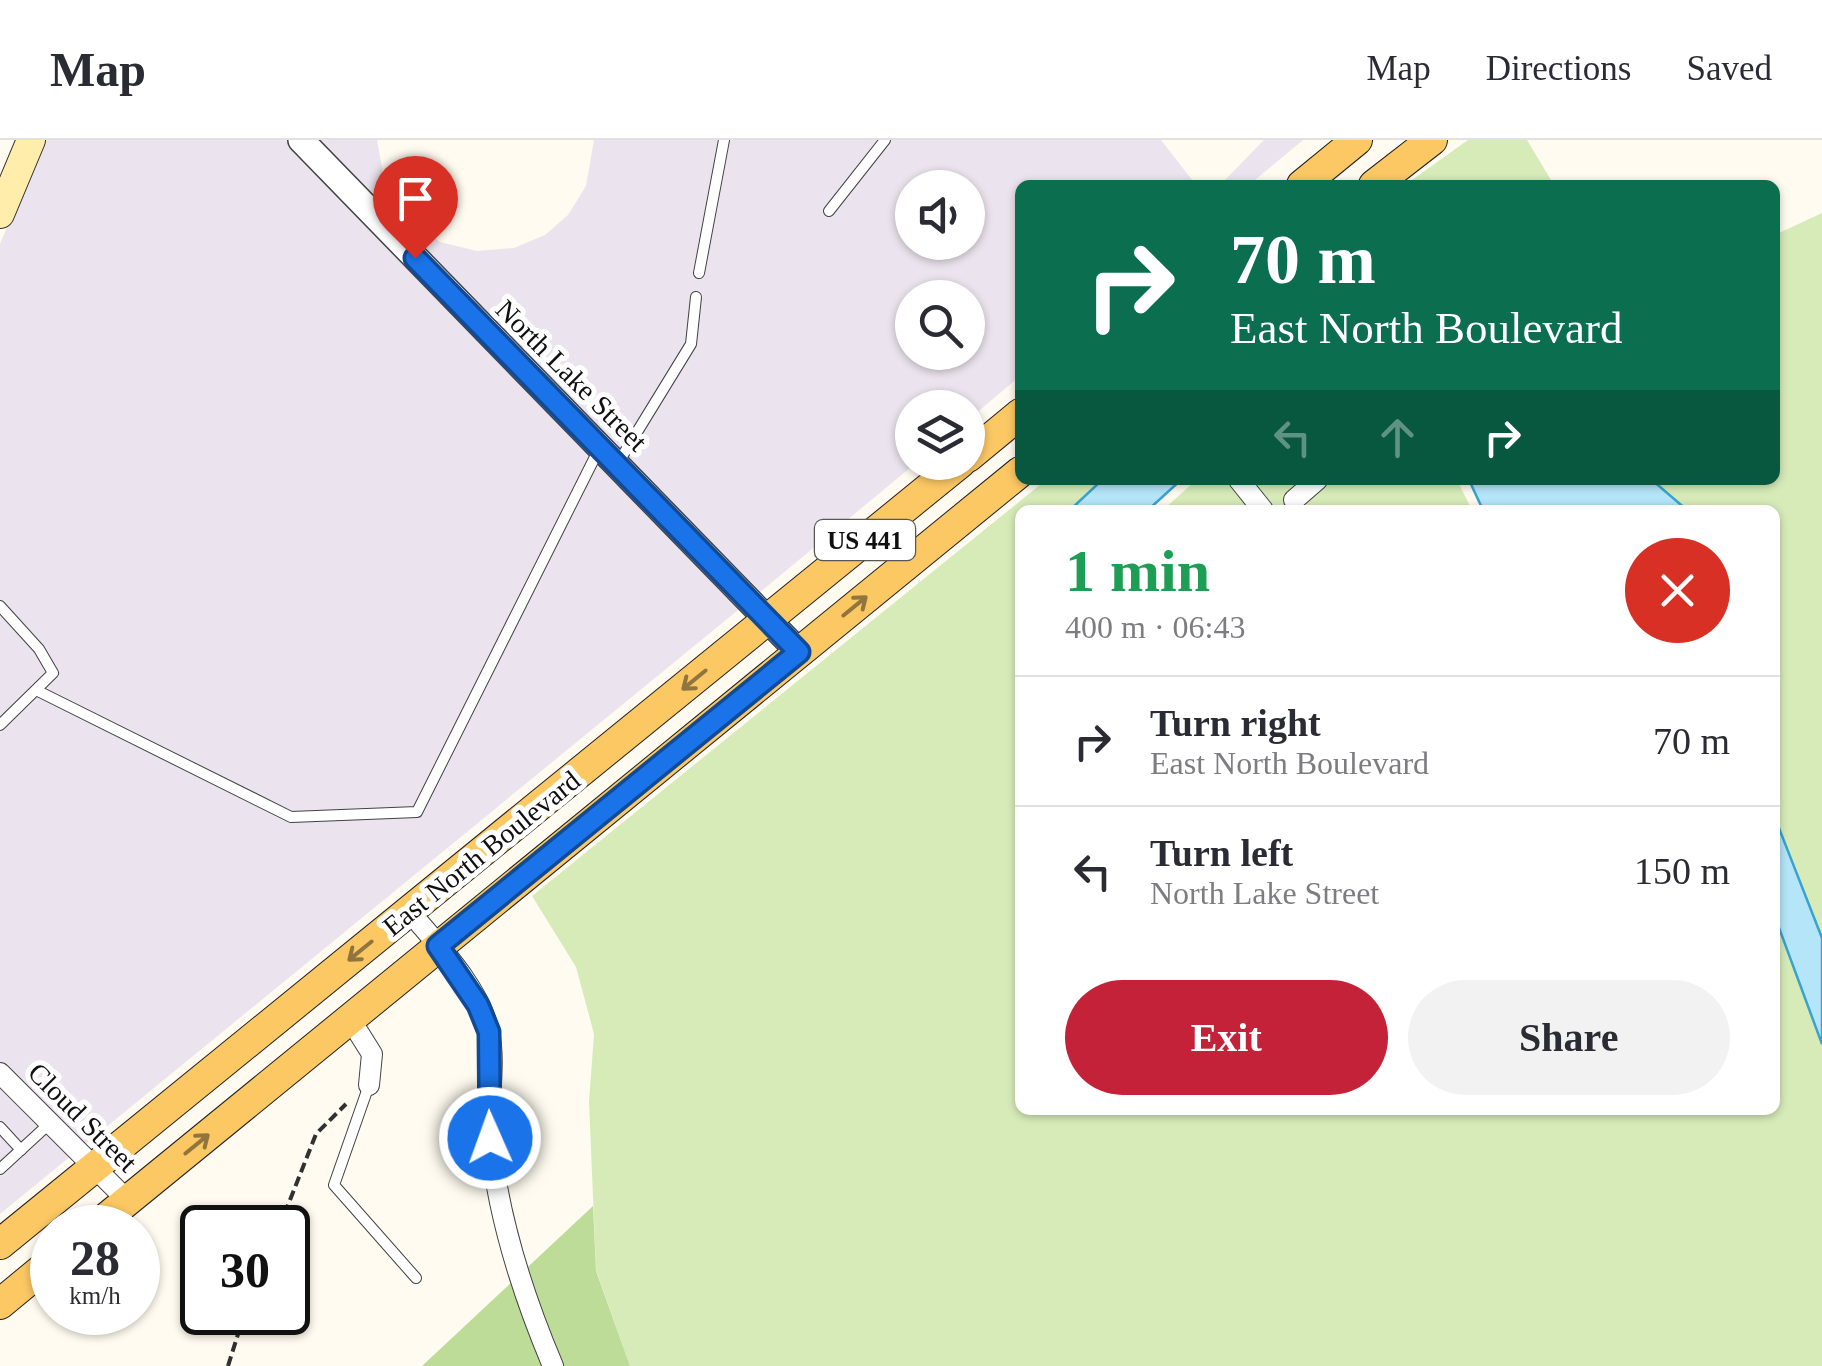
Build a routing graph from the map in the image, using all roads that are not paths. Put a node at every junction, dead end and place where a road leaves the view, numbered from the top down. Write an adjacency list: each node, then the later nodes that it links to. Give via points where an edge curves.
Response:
1 (31, 140): 10 (main road)
2 (301, 140): 15 (street, North Lake Street)
3 (724, 140): 11 (lane)
4 (885, 140): 9 (lane)
5 (1357, 140): 7 (main road)
6 (1432, 140): 8 (main road)
7 (1308, 180)
8 (1380, 180)
9 (829, 211)
10 (0, 214)
11 (699, 273)
12 (696, 298): 15 (lane, via 691,344)
13 (1015, 418): 14 (main road)
14 (985, 443)
15 (609, 455): 23 (street, North Lake Street); 25 (lane, via 417,812 291,816)
16 (1015, 476): 24 (main road, East North Boulevard / US 441, one-way to 16)
17 (939, 480): 23 (main road, East North Boulevard / US 441)
18 (1243, 485): 21 (street)
19 (1311, 485): 20 (street)
20 (1294, 500)
21 (1259, 505)
22 (0, 606): 25 (lane, via 54,673)
23 (770, 618): 24 (street, North Lake Street); 27 (main road, East North Boulevard / US 441, one-way to 27)
24 (799, 652): 28 (main road, East North Boulevard / US 441)
25 (38, 692): 26 (lane)
26 (0, 725)
27 (409, 911): 28 (street); 35 (main road, East North Boulevard / US 441, one-way to 35)
28 (438, 946): 29 (main road, East North Boulevard / US 441); 43 (street, via 489,1032 490,1138 503,1217)
29 (350, 1019): 31 (street, via 372,1054); 37 (main road, East North Boulevard / US 441, one-way to 29)
30 (0, 1072): 32 (street, Cloud Street)
31 (370, 1086): 40 (lane, via 334,1185)
32 (50, 1123): 34 (lane); 35 (street, Cloud Street)
33 (0, 1127): 34 (lane)
34 (21, 1150): 36 (lane)
35 (94, 1166): 37 (street, Cloud Street); 39 (main road, East North Boulevard / US 441)
36 (0, 1169)
37 (127, 1200): 38 (main road, East North Boulevard / US 441)
38 (121, 1205)
39 (0, 1244)
40 (416, 1278)
41 (30, 1279): 42 (main road)
42 (0, 1304)
43 (552, 1366)

